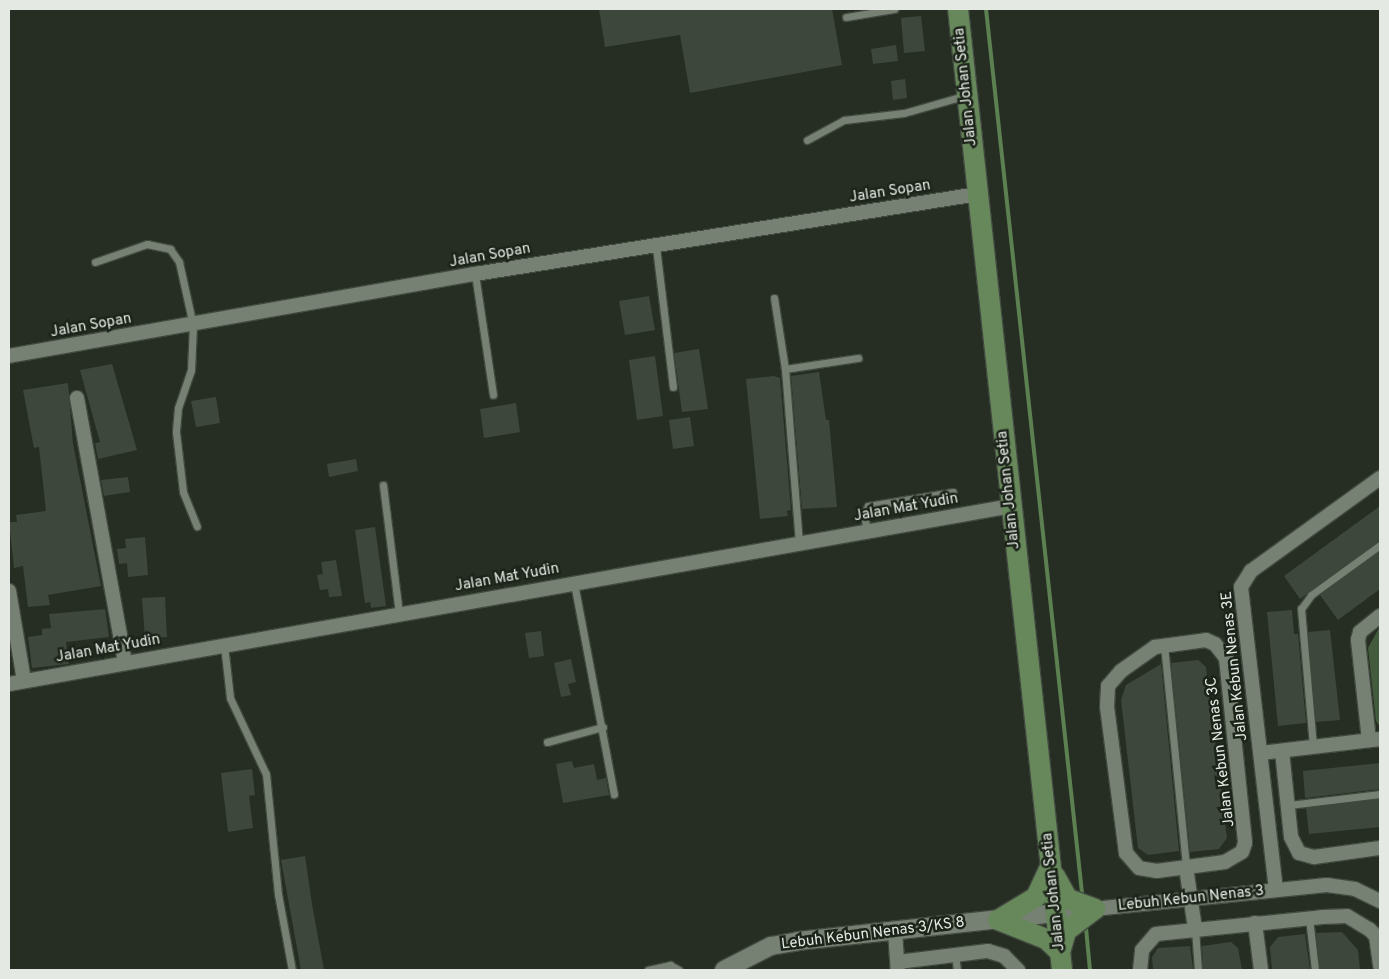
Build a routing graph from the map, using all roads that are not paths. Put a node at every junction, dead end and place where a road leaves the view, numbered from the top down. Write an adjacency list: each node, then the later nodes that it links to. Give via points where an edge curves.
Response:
1 (894, 9): 3 (lane)
2 (958, 9): 4 (main road, Jalan Johan Setia)
3 (846, 17)
4 (967, 95): 5 (lane, via 904,113 844,120); 6 (main road, Jalan Johan Setia)
5 (807, 140)
6 (978, 194): 7 (street, Jalan Sopan); 21 (main road, Jalan Johan Setia)
7 (656, 247): 9 (street, Jalan Sopan); 15 (lane)
8 (95, 262): 11 (lane, via 147,244 170,249 179,262)
9 (475, 274): 11 (street, Jalan Sopan); 16 (lane)
10 (774, 298): 14 (lane)
11 (193, 325): 12 (street, Jalan Sopan); 22 (lane, via 191,370 178,408 176,432 183,492)
12 (9, 356)
13 (858, 358): 14 (lane)
14 (785, 369): 24 (lane)
15 (673, 387)
16 (493, 395)
17 (77, 398): 32 (street)
18 (1380, 478): 40 (street, Jalan Kebun Nenas 3E, via 1243,580)
19 (383, 485): 28 (lane)
20 (953, 492): 23 (lane, via 868,506 864,513)
21 (1011, 506): 23 (street, Jalan Mat Yudin); 45 (main road, Jalan Johan Setia)
22 (197, 526)
23 (867, 532): 24 (street, Jalan Mat Yudin)
24 (799, 543): 26 (street, Jalan Mat Yudin)
25 (1380, 545): 38 (lane, via 1311,595 1301,609)
26 (574, 583): 28 (street, Jalan Mat Yudin); 35 (lane)
27 (9, 591): 33 (street)
28 (399, 613): 30 (street, Jalan Mat Yudin)
29 (1380, 616): 36 (street, via 1360,632 1358,640)
30 (224, 645): 32 (street, Jalan Mat Yudin); 62 (lane, via 230,698 266,774 278,894)
31 (1164, 645): 46 (lane); 46 (street, via 1121,670 1108,686 1107,707 1126,853 1131,863 1146,870); 46 (street, Jalan Kebun Nenas 3C, via 1206,640 1215,644 1226,658 1247,833 1242,852 1235,858)
32 (125, 662): 33 (street, Jalan Mat Yudin)
33 (24, 681): 34 (street, Jalan Mat Yudin)
34 (9, 684)
35 (604, 727): 37 (lane); 41 (lane)
36 (1374, 740): 38 (street)
37 (547, 742)
38 (1313, 746): 39 (street)
39 (1282, 751): 40 (street); 43 (street)
40 (1261, 753): 47 (street, Jalan Kebun Nenas 3E)
41 (614, 794)
42 (1380, 794): 43 (lane)
43 (1289, 805): 44 (street, via 1291,837 1299,854 1314,857)
44 (1380, 848)
45 (1051, 865): 50 (main road, via 1068,899); 51 (main road, Jalan Johan Setia); 53 (main road, via 1036,897)
46 (1186, 867): 48 (street)
47 (1276, 890): 48 (street, Lebuh Kebun Nenas 3); 49 (street, Lebuh Kebun Nenas 3, via 1342,885)
48 (1190, 900): 50 (street, Lebuh Kebun Nenas 3); 55 (street)
49 (1380, 901)
50 (1095, 909): 51 (street, Lebuh Kebun Nenas 3); 59 (main road, via 1066,931)
51 (1055, 913): 53 (street, Lebuh Kebun Nenas 3); 59 (main road, Jalan Johan Setia)
52 (1309, 918): 54 (street); 57 (street, via 1347,916); 71 (lane)
53 (998, 920): 56 (street, Lebuh Kebun Nenas 3/KS 8); 59 (main road, via 1046,939)
54 (1255, 923): 55 (street); 70 (street)
55 (1195, 929): 68 (street, via 1156,934 1146,942); 69 (lane)
56 (895, 931): 60 (street); 65 (street, Lebuh Kebun Nenas 3/KS 8, via 771,946)
57 (1378, 934): 61 (street)
58 (955, 954): 60 (street); 66 (lane); 67 (street, via 996,952)
59 (1061, 961)
60 (898, 966)
61 (1380, 966)
62 (292, 970)
63 (648, 970): 64 (lane, via 670,965)
64 (679, 970)
65 (724, 970)
66 (957, 970)
67 (1018, 970)
68 (1140, 970)
69 (1198, 970)
70 (1261, 970)
71 (1315, 970)

